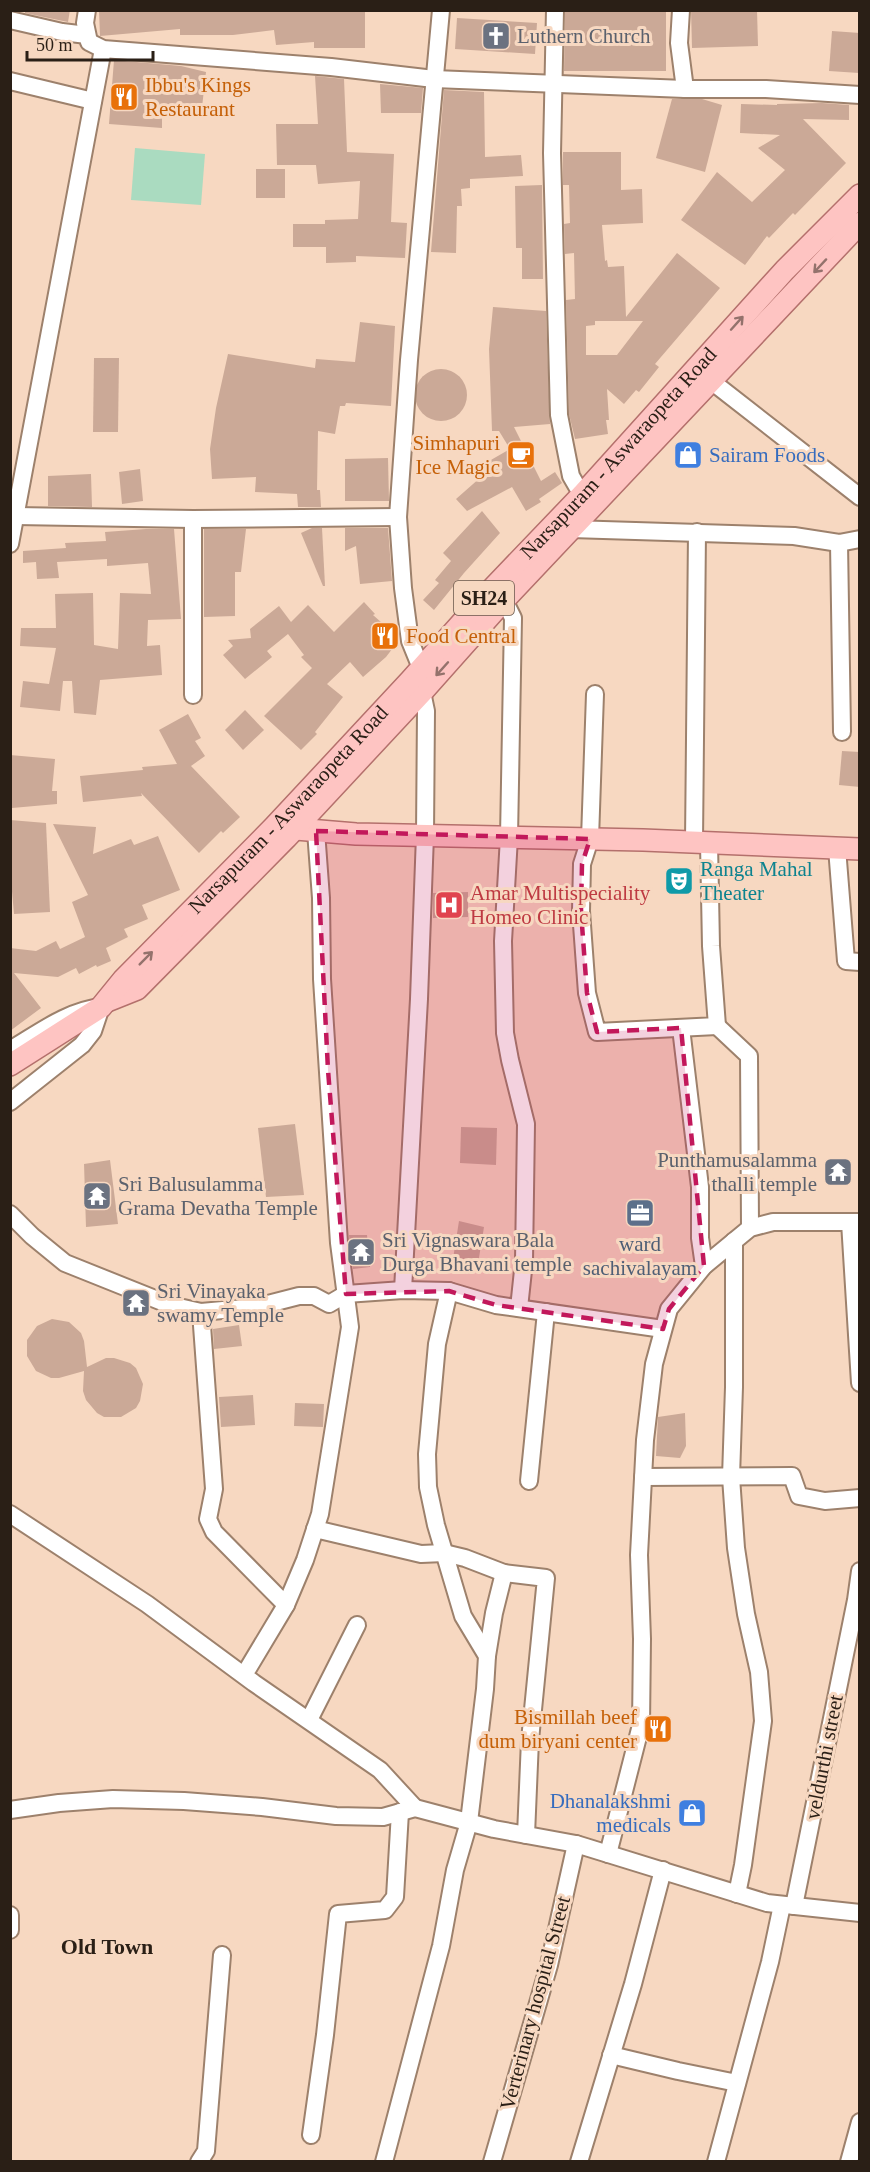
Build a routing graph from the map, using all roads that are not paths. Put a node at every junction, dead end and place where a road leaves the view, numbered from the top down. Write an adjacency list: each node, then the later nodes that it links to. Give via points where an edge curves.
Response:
1 (87, 10): 6 (street)
2 (441, 10): 8 (street)
3 (555, 10): 10 (street)
4 (681, 10): 11 (street, via 679,43)
5 (10, 20): 6 (street)
6 (87, 35): 7 (street, via 89,42)
7 (103, 49): 8 (street); 13 (street)
8 (434, 79): 10 (street); 20 (street)
9 (10, 81): 13 (street)
10 (555, 85): 11 (street); 17 (street, via 552,153 559,415 571,477)
11 (685, 89): 12 (street)
12 (860, 94)
13 (93, 101): 19 (street)
14 (860, 195): 16 (main road, Narsapuram - Aswaraopeta Road / SH24, one-way to 14, via 785,270)
15 (860, 223): 16 (main road, Narsapuram - Aswaraopeta Road / SH24, one-way to 16)
16 (702, 375): 17 (main road, Narsapuram - Aswaraopeta Road / SH24); 18 (street); 22 (main road, Narsapuram - Aswaraopeta Road / SH24)
17 (582, 495): 28 (main road, Narsapuram - Aswaraopeta Road / SH24)
18 (860, 497)
19 (16, 516): 21 (street); 26 (street)
20 (398, 517): 21 (street); 28 (street, via 410,641)
21 (193, 519): 31 (street)
22 (571, 529): 23 (street); 27 (main road, Narsapuram - Aswaraopeta Road / SH24)
23 (697, 532): 25 (street, via 794,536); 38 (street)
24 (860, 539): 25 (street)
25 (839, 543): 32 (street)
26 (10, 544)
27 (504, 600): 29 (main road, Narsapuram - Aswaraopeta Road / SH24, one-way to 29); 36 (street, via 513,618)
28 (421, 668): 33 (main road, Narsapuram - Aswaraopeta Road / SH24)
29 (422, 692): 33 (main road, Narsapuram - Aswaraopeta Road / SH24); 35 (street, via 426,711)
30 (595, 694): 37 (street)
31 (193, 695)
32 (842, 732)
33 (284, 828): 34 (main road); 42 (main road, Narsapuram - Aswaraopeta Road / SH24, via 123,980)
34 (316, 831): 35 (main road); 55 (street, via 327,1070)
35 (425, 836): 36 (main road); 53 (street)
36 (509, 837): 37 (main road); 56 (street, via 503,941 505,1032 526,1124)
37 (590, 839): 38 (main road); 44 (street, via 582,864 581,911 587,993 597,1032)
38 (702, 843): 39 (main road); 43 (street)
39 (837, 848): 40 (main road); 41 (street, via 846,961)
40 (860, 849)
41 (860, 962)
42 (104, 1004): 45 (street, via 66,1017); 46 (main road, Narsapuram - Aswaraopeta Road / SH24); 47 (street, via 93,1031 82,1045)
43 (717, 1026): 44 (street); 50 (street, via 749,1056)
44 (681, 1028): 52 (street, via 700,1186)
45 (10, 1050)
46 (10, 1065)
47 (10, 1102)
48 (10, 1214): 57 (street, via 65,1263 160,1302)
49 (855, 1222): 50 (street, via 773,1222); 60 (street)
50 (750, 1228): 51 (street)
51 (734, 1241): 52 (street); 61 (street)
52 (704, 1266): 59 (street, via 669,1309)
53 (403, 1290): 54 (street); 55 (street)
54 (449, 1291): 56 (street); 67 (street, via 437,1344 427,1454 428,1487)
55 (346, 1294): 57 (street, via 329,1304 314,1296 299,1296 256,1307); 66 (street, via 350,1327)
56 (519, 1308): 58 (street)
57 (201, 1312): 70 (street, via 214,1489 208,1519 214,1532)
58 (546, 1312): 59 (street); 63 (street)
59 (663, 1329): 62 (street, via 654,1364)
60 (860, 1383)
61 (731, 1477): 62 (street); 64 (street, via 792,1476 799,1496 825,1501); 82 (street, via 736,1548 759,1672 763,1721)
62 (643, 1478): 80 (street, via 639,1555 641,1725)
63 (529, 1480)
64 (860, 1498)
65 (10, 1514): 73 (street, via 147,1604)
66 (315, 1529): 67 (street, via 421,1554); 70 (street)
67 (444, 1553): 69 (street); 72 (street, via 464,1616)
68 (860, 1571): 83 (street, veldurthi street)
69 (504, 1573): 72 (street); 78 (street, via 546,1578 530,1740)
70 (286, 1605): 73 (street)
71 (357, 1625): 74 (street)
72 (487, 1656): 77 (street)
73 (244, 1675): 74 (street)
74 (309, 1720): 76 (street, via 380,1770)
75 (10, 1810): 76 (street, via 113,1799 262,1807 336,1816 383,1817)
76 (407, 1810): 77 (street); 91 (street, via 395,1897 385,1910 338,1914)
77 (470, 1822): 78 (street); 93 (street)
78 (526, 1835): 79 (street)
79 (576, 1844): 80 (street); 94 (street, Verterinary hospital Street, via 549,1965)
80 (608, 1854): 81 (street)
81 (663, 1870): 82 (street); 88 (street)
82 (737, 1894): 83 (street)
83 (788, 1906): 84 (street); 89 (street, veldurthi street)
84 (860, 1913)
85 (10, 1915): 86 (street)
86 (10, 1930)
87 (222, 1955): 92 (street, via 206,2151)
88 (611, 2055): 89 (street); 95 (street)
89 (737, 2083): 96 (street, veldurthi street)
90 (860, 2122): 97 (street)
91 (311, 2135)
92 (199, 2162)
93 (384, 2162)
94 (492, 2162)
95 (579, 2162)
96 (716, 2162)
97 (849, 2162)

